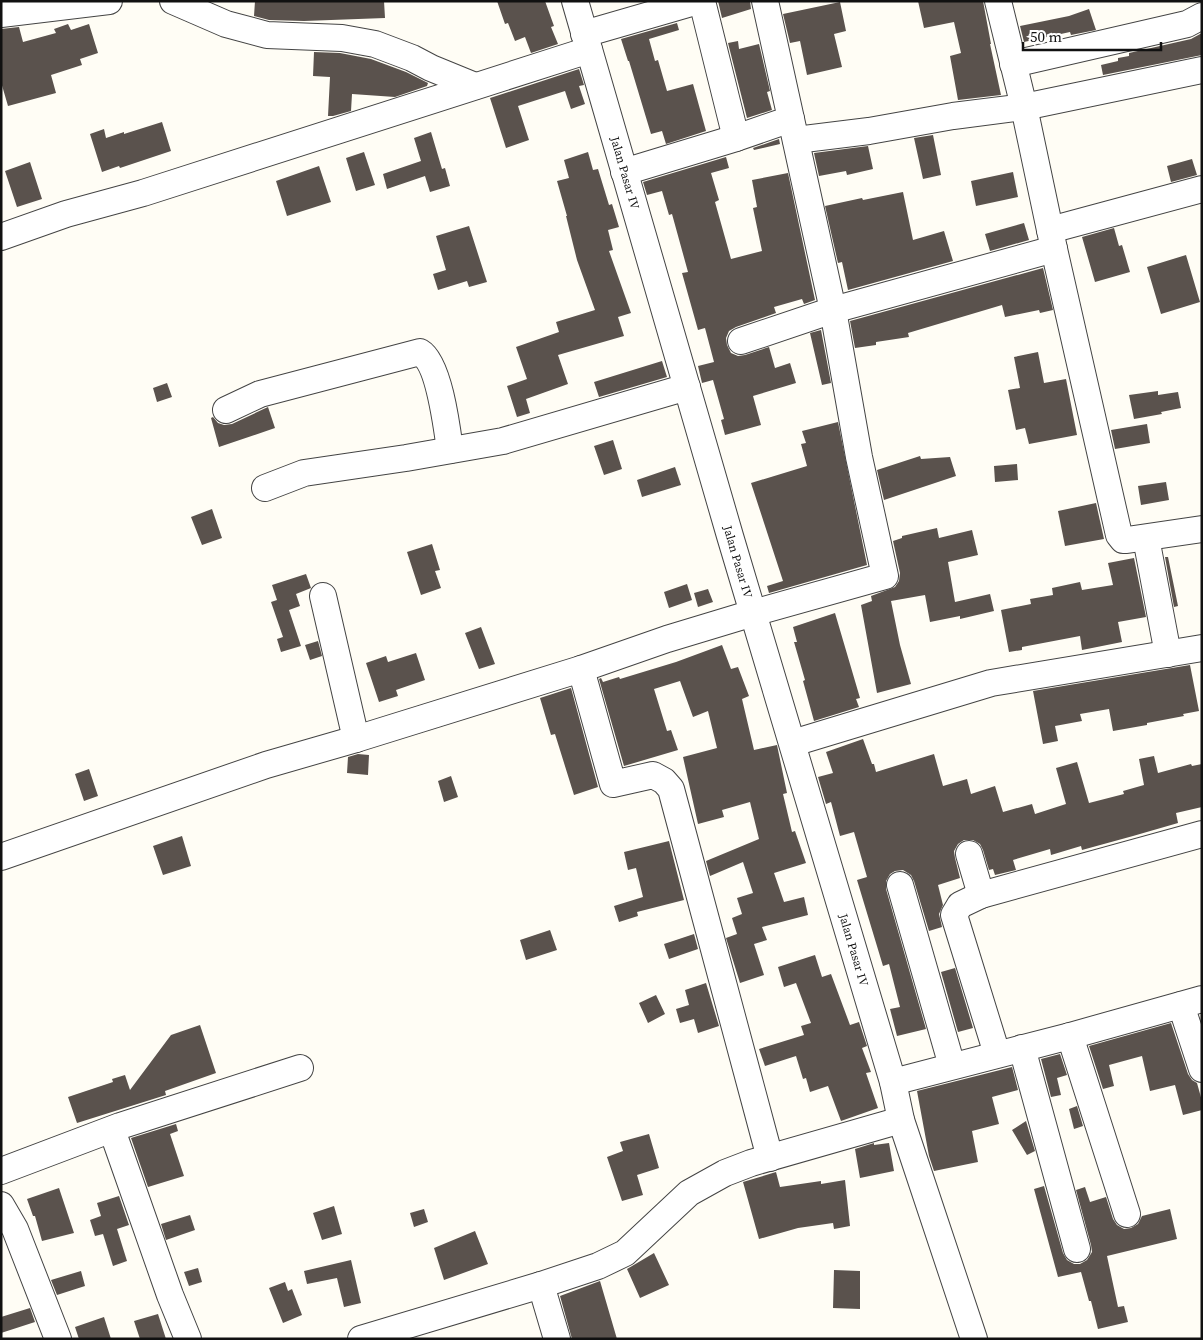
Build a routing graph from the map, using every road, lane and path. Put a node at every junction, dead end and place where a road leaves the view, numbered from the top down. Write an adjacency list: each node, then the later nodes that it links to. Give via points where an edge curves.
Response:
1 (109, 1): 7 (street)
2 (173, 1): 12 (street, via 226,24 267,35 342,38 375,44)
3 (575, 1): 9 (street, Jalan Pasar IV)
4 (700, 1): 9 (street); 15 (street)
5 (765, 1): 14 (street)
6 (998, 1): 10 (street)
7 (1, 14)
8 (1202, 16): 10 (street, via 1187,24)
9 (586, 42): 12 (street); 16 (street, Jalan Pasar IV)
10 (1013, 64): 13 (street)
11 (1202, 70): 13 (street)
12 (475, 86): 18 (street)
13 (1024, 107): 14 (street, via 869,131); 19 (street)
14 (793, 130): 15 (street); 20 (street)
15 (736, 138): 16 (street)
16 (624, 172): 22 (street, Jalan Pasar IV)
17 (1202, 189): 19 (street)
18 (1, 237)
19 (1052, 239): 20 (street); 27 (street, via 1120,534 1123,540)
20 (833, 310): 21 (street); 29 (street, via 859,457 885,576)
21 (741, 341)
22 (687, 387): 24 (street, via 503,441); 29 (street, Jalan Pasar IV)
23 (226, 410): 24 (street, via 260,394 420,352 430,362 437,382)
24 (450, 450): 25 (street, via 304,473)
25 (265, 488)
26 (1202, 529): 27 (street)
27 (1146, 538): 31 (street)
28 (324, 596): 33 (street)
29 (753, 613): 32 (street); 34 (street, Jalan Pasar IV)
30 (1202, 648): 31 (street)
31 (1168, 654): 34 (street, via 991,683)
32 (580, 669): 33 (street); 49 (street, via 613,784 654,775 671,789)
33 (356, 739): 37 (street, via 266,765)
34 (793, 743): 46 (street, Jalan Pasar IV)
35 (1202, 834): 39 (street)
36 (969, 854): 39 (street)
37 (1, 857)
38 (900, 885): 43 (street)
39 (981, 895): 42 (street, via 960,905 954,915)
40 (1191, 1002): 41 (street); 45 (street)
41 (1070, 1036): 42 (street); 52 (street)
42 (1010, 1051): 43 (street); 53 (street)
43 (952, 1066): 46 (street)
44 (300, 1068): 48 (street)
45 (1202, 1069)
46 (893, 1082): 47 (street, Jalan Pasar IV)
47 (901, 1120): 49 (street); 59 (street, Jalan Pasar IV)
48 (112, 1130): 50 (street); 56 (street)
49 (770, 1158): 54 (street, via 725,1173 689,1193 625,1253 598,1266)
50 (1, 1171)
51 (1, 1205): 55 (street, via 15,1229)
52 (1127, 1214)
53 (1077, 1249)
54 (541, 1285): 57 (street); 58 (street)
55 (58, 1339)
56 (188, 1339)
57 (361, 1339)
58 (557, 1339)
59 (974, 1339)

